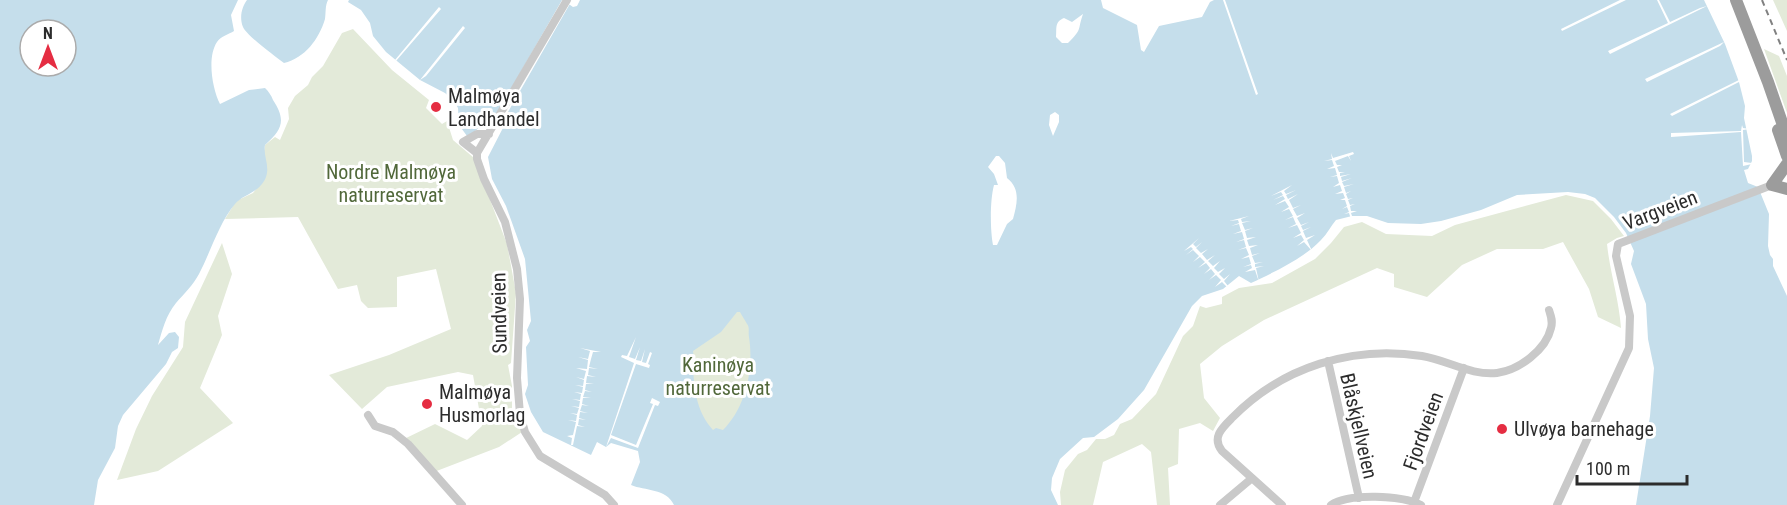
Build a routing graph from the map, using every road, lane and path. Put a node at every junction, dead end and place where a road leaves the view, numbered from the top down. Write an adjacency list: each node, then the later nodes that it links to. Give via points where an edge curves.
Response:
1 (567, 0): 4 (street)
2 (1736, 0): 3 (highway)
3 (1757, 57): 5 (highway); 7 (highway)
4 (489, 134): 6 (street); 6 (street, Sundveien, via 477,134 463,142)
5 (1787, 137)
6 (477, 153): 20 (street, Sundveien, via 484,179 505,222 517,269 517,378 525,432 540,456 605,495)
7 (1787, 156)
8 (1787, 164): 9 (highway)
9 (1769, 186): 10 (highway); 17 (street, Vargveien, via 1618,244 1616,251 1629,308 1629,348)
10 (1787, 189)
11 (1549, 310): 13 (street, via 1549,335 1537,351 1515,367 1490,373)
12 (1328, 361): 13 (street, via 1397,354); 15 (street, via 1269,387 1218,434 1218,446); 16 (street, Blåskjellveien)
13 (1464, 368): 18 (street, Fjordveien)
14 (368, 415): 19 (street, via 375,426 393,432 408,444)
15 (1251, 479): 21 (street); 22 (street)
16 (1359, 498): 18 (street); 23 (street, via 1341,499)
17 (1559, 502)
18 (1416, 504)
19 (462, 505)
20 (614, 505)
21 (1220, 505)
22 (1282, 505)
23 (1331, 505)

